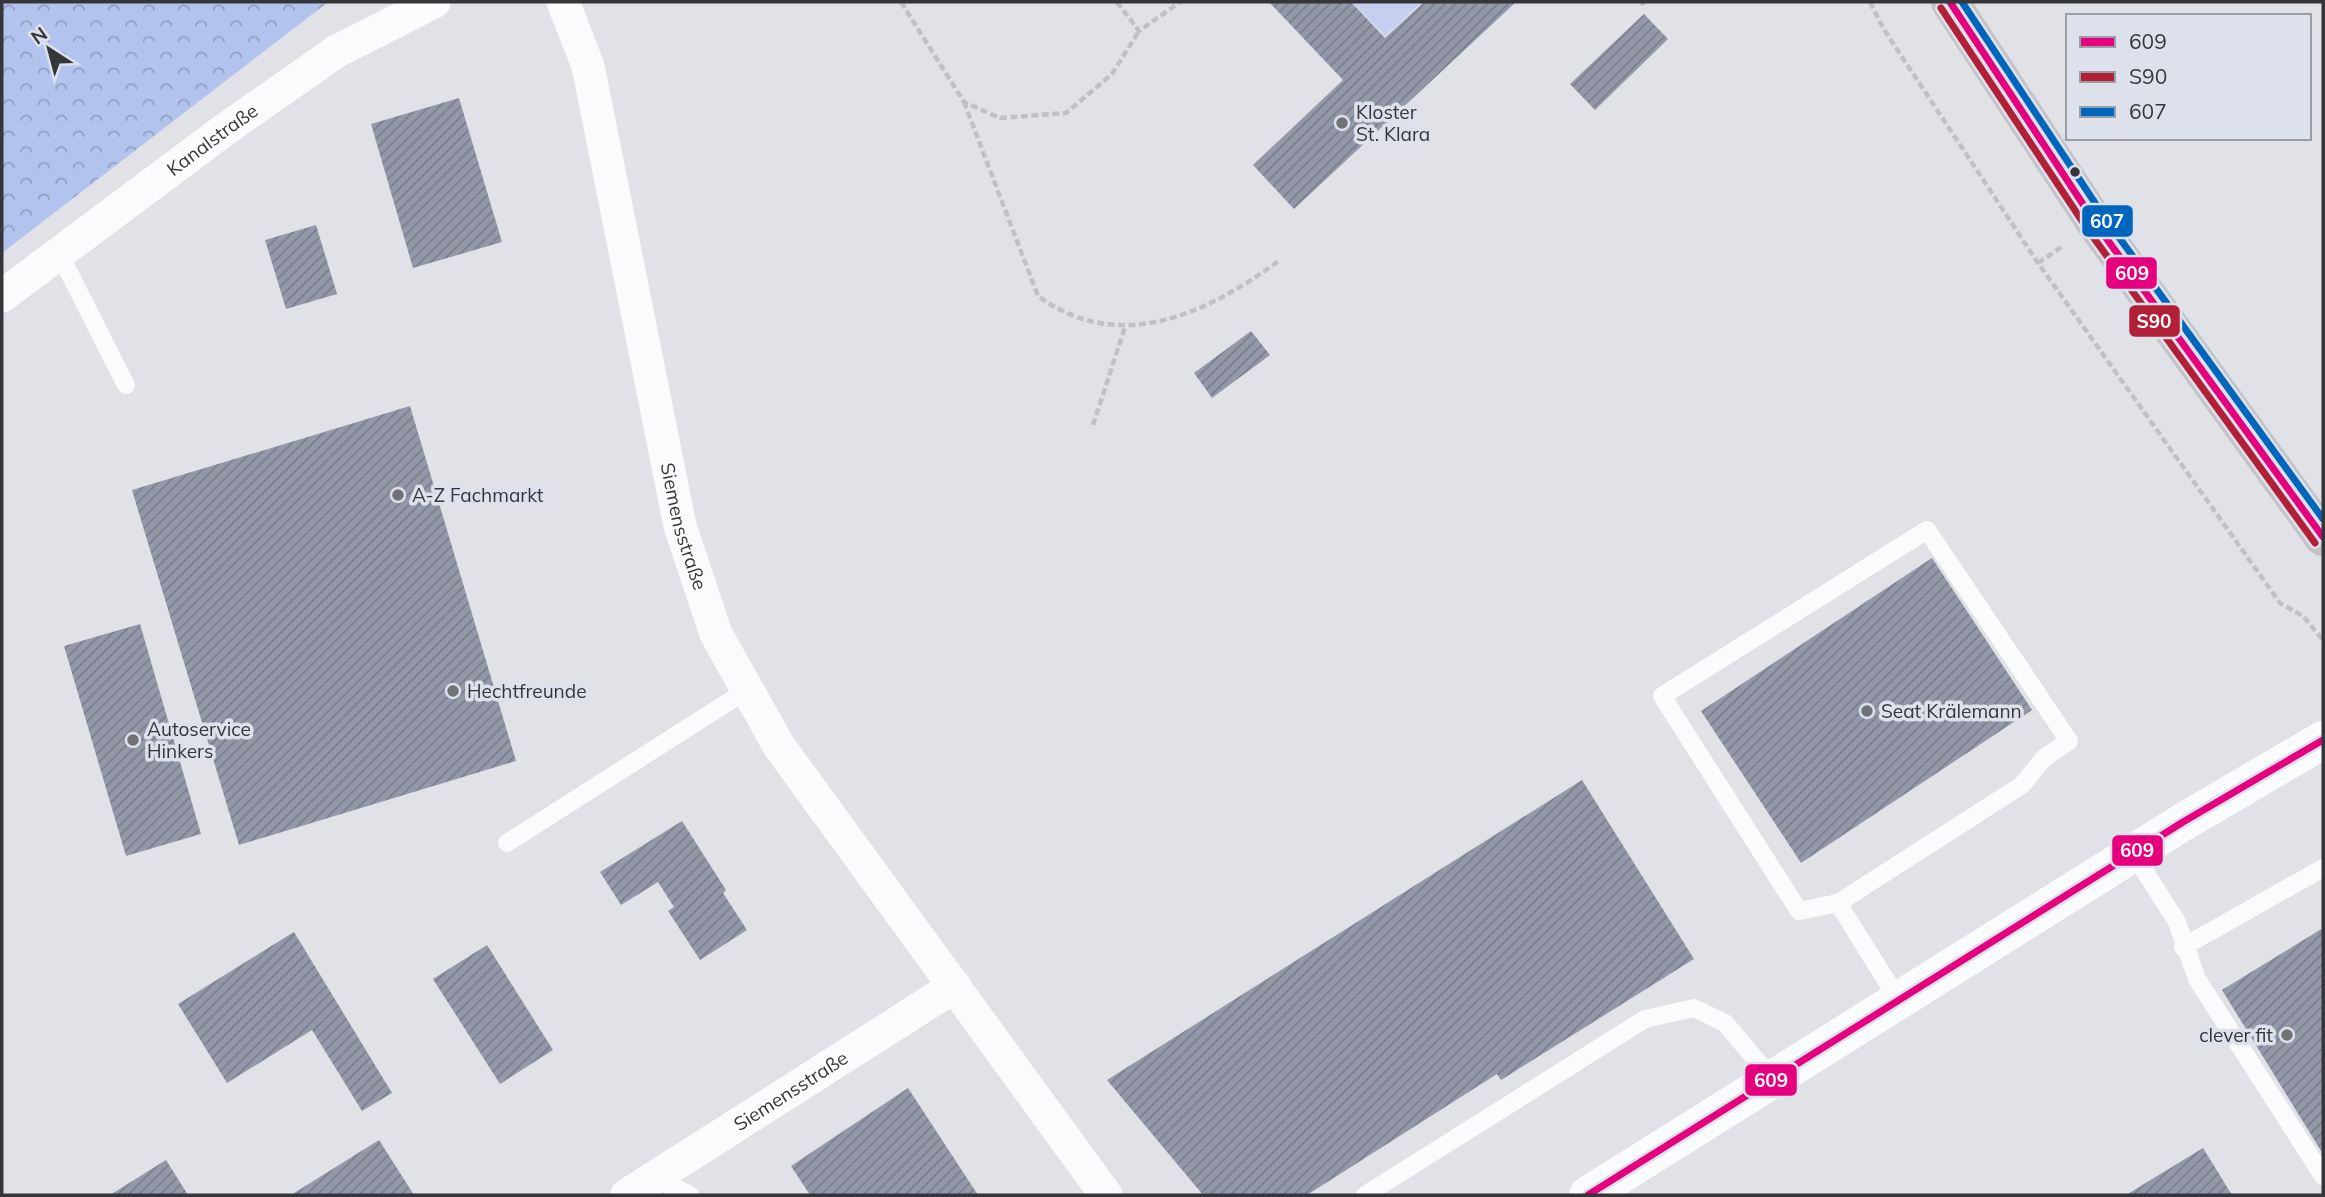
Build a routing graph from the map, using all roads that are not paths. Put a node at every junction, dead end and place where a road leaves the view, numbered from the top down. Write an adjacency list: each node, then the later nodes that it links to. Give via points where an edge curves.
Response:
1 (434, 2): 4 (street, Kanalstraße, via 329,57)
2 (563, 2): 8 (street, Siemensstraße, via 588,66 680,526 716,634)
3 (1950, 2): 7 (main road, via 2096,224)
4 (59, 253): 5 (street, Kanalstraße); 6 (lane)
5 (2, 296)
6 (126, 385)
7 (2323, 537)
8 (747, 690): 10 (lane); 15 (street, Siemensstraße, via 779,746)
9 (2323, 740): 11 (street)
10 (507, 843)
11 (2133, 853): 14 (lane, via 2177,922); 16 (street)
12 (2323, 868): 14 (lane)
13 (1838, 903): 13 (lane, via 1799,911 1662,696 1927,530 2069,741 2044,758 2022,785); 16 (lane)
14 (2183, 947): 18 (lane, via 2197,979)
15 (955, 986): 19 (street, Siemensstraße); 21 (street, Siemensstraße)
16 (1899, 1001): 17 (street)
17 (1773, 1080): 22 (lane, via 1725,1023 1694,1008 1645,1019); 23 (street)
18 (2323, 1177)
19 (640, 1187): 20 (lane)
20 (690, 1195)
21 (1106, 1195)
22 (1365, 1195)
23 (1588, 1195)

